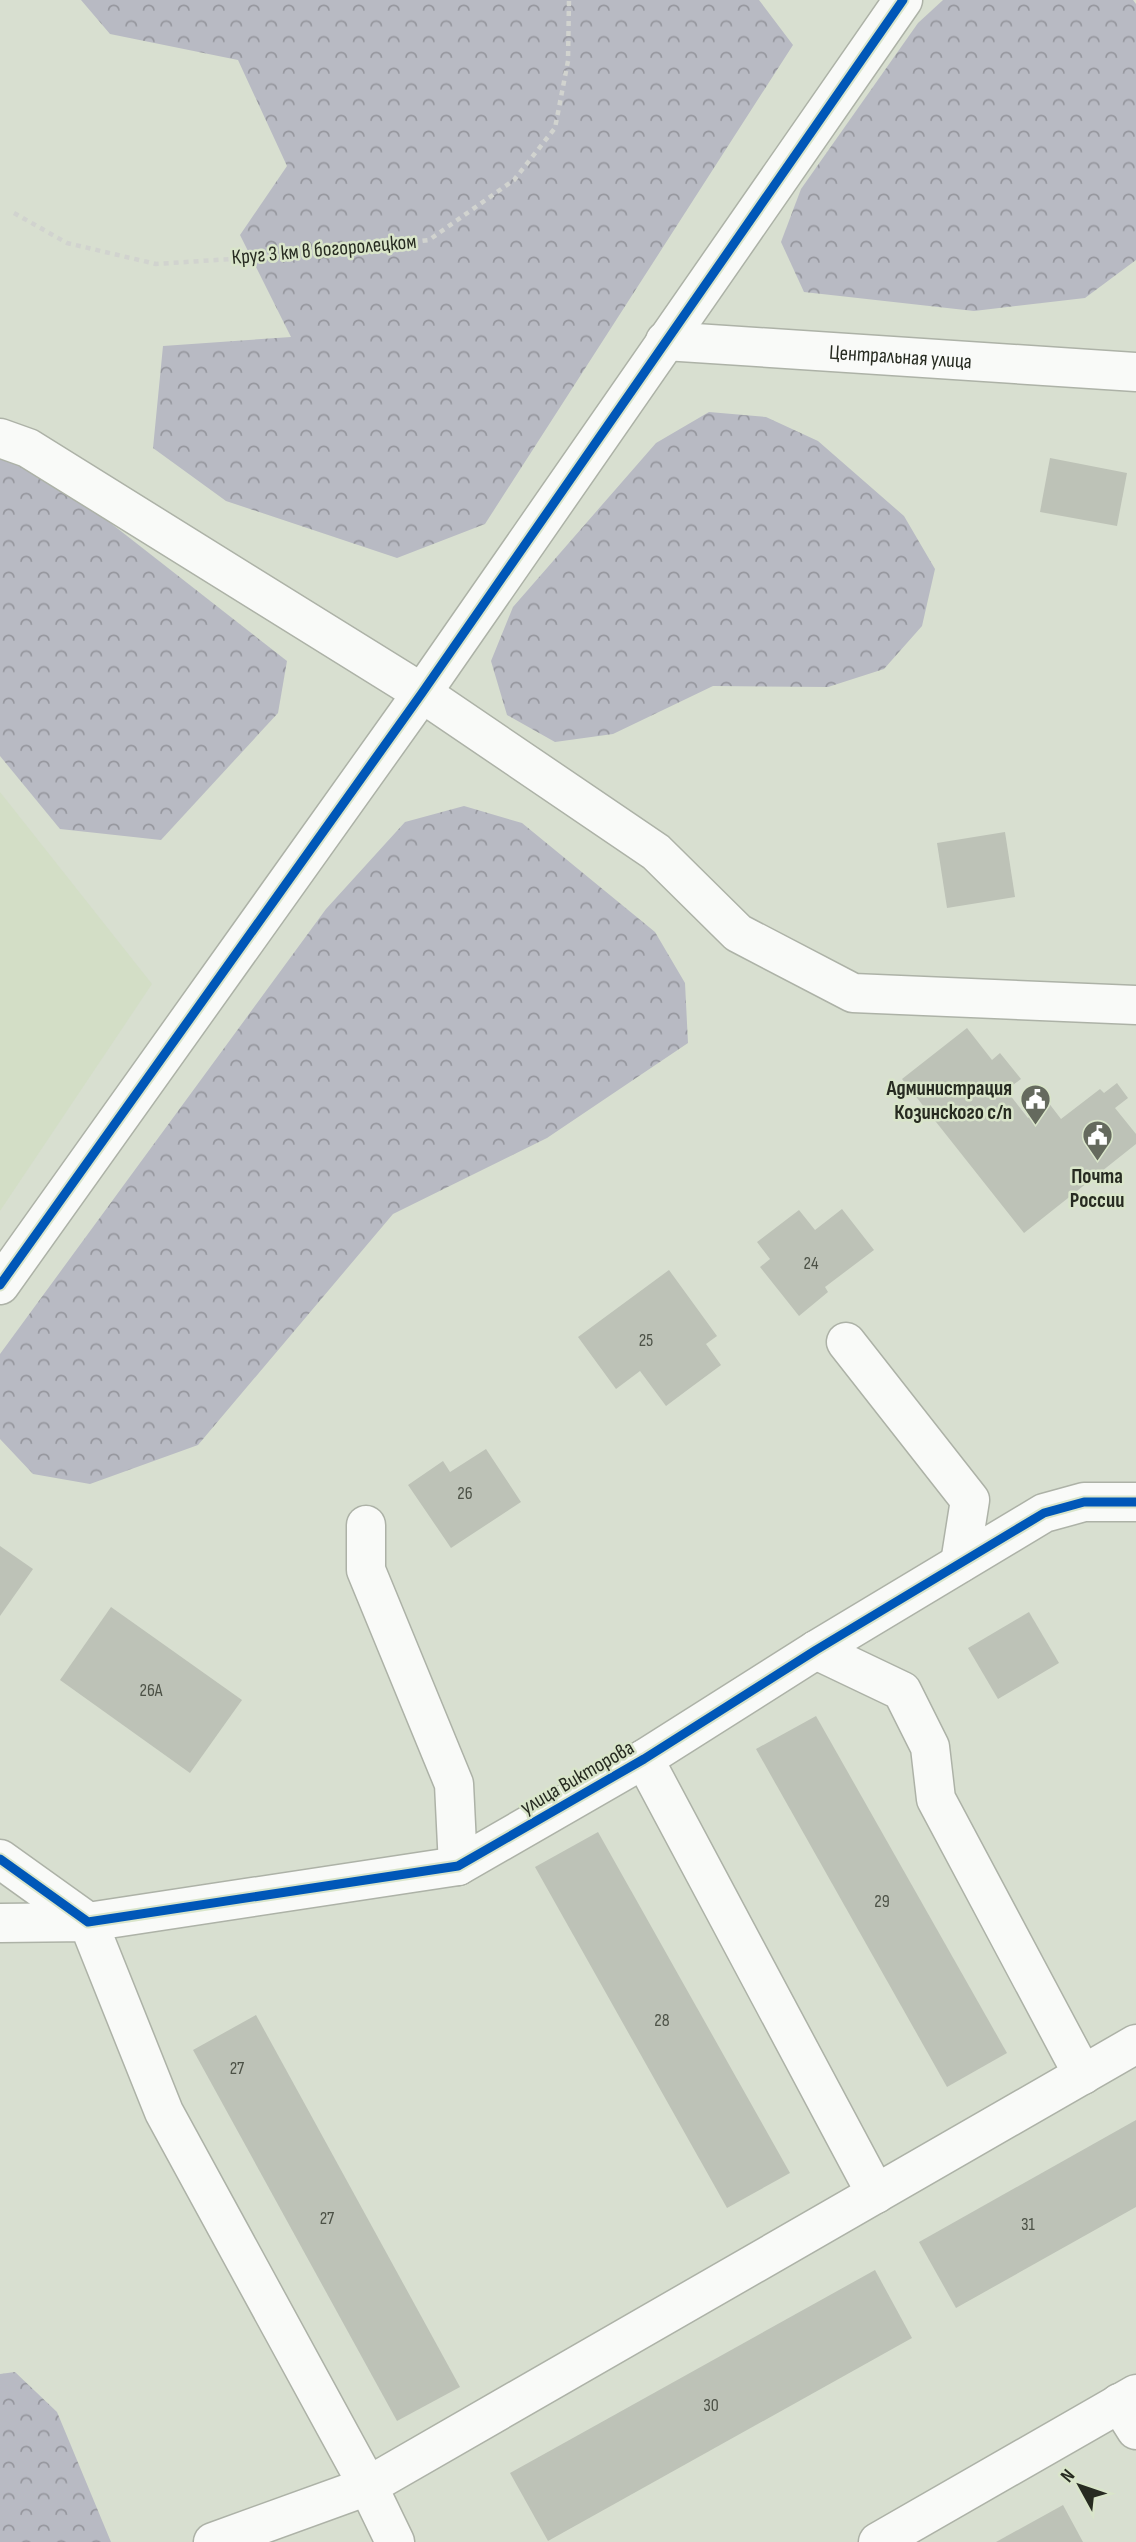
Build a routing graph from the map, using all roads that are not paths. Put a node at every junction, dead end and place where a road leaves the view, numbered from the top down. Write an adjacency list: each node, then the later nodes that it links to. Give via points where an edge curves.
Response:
1 (903, 0): 2 (street)
2 (665, 341): 3 (street, Центральная улица); 5 (street)
3 (1136, 372)
4 (0, 438): 5 (street, via 28,448)
5 (422, 693): 6 (street, via 656,852 738,933 853,993); 7 (street)
6 (1136, 1005)
7 (0, 1285)
8 (846, 1342): 11 (street, via 970,1500)
9 (1136, 1502): 11 (street, улица Викторова, via 1084,1502 1044,1513)
10 (366, 1525): 15 (street, via 366,1570 454,1784)
11 (960, 1563): 12 (street, улица Викторова)
12 (816, 1650): 13 (street, улица Викторова); 19 (street, via 902,1691 930,1747 936,1799)
13 (645, 1759): 15 (street, улица Викторова); 20 (street)
14 (0, 1859): 16 (street)
15 (458, 1866): 16 (street, улица Викторова)
16 (88, 1922): 17 (street, улица Викторова); 22 (street, via 164,2112)
17 (0, 1923)
18 (1136, 2044): 19 (street)
19 (1083, 2075): 20 (street)
20 (876, 2194): 22 (street)
21 (1130, 2409): 25 (street)
22 (369, 2486): 23 (street); 24 (street)
23 (213, 2542)
24 (395, 2542)
25 (878, 2542)

